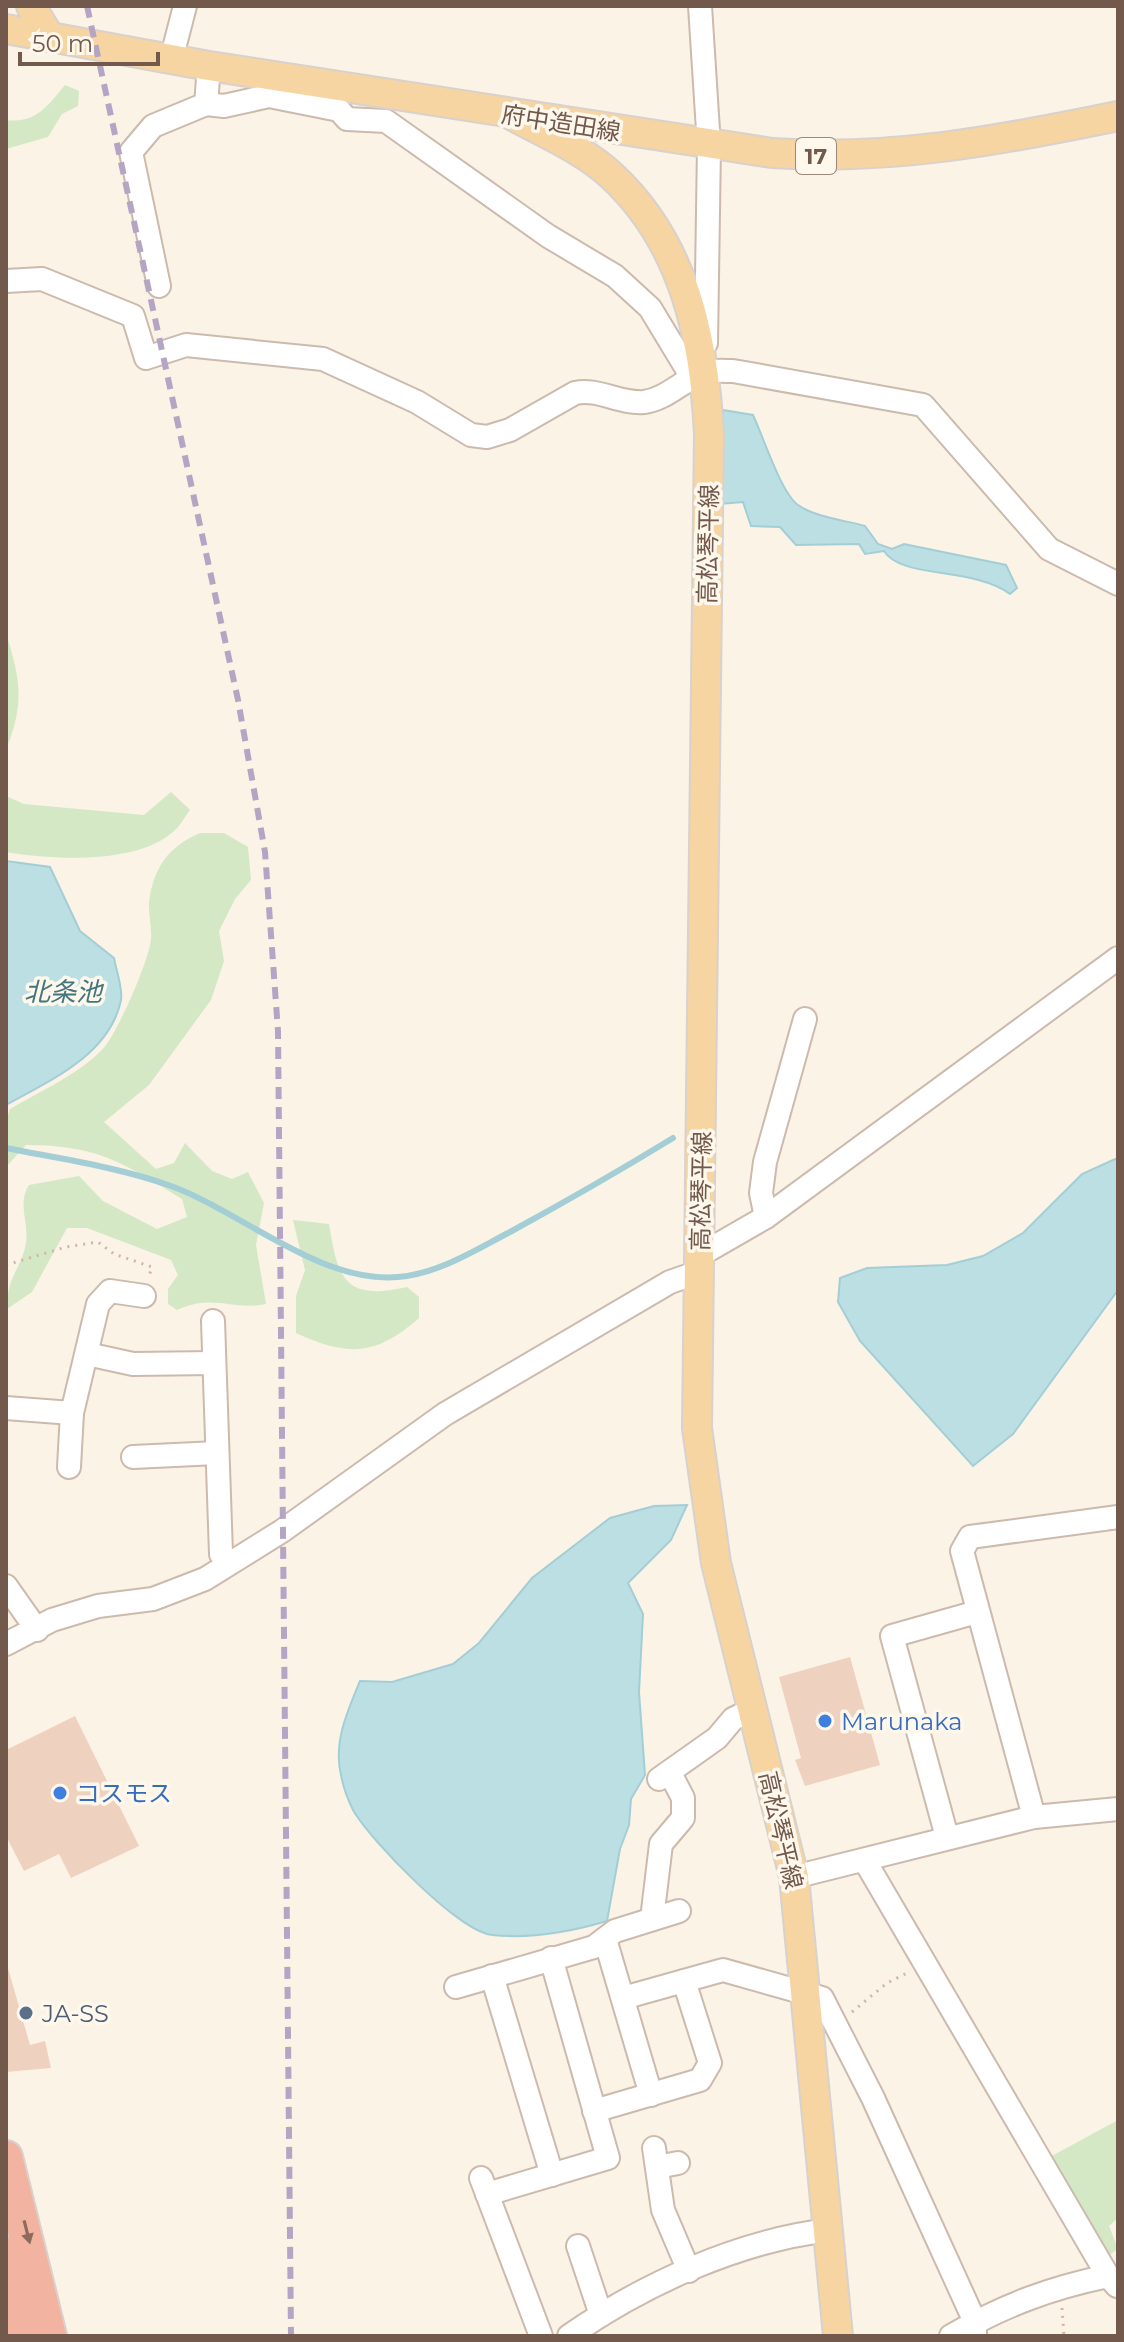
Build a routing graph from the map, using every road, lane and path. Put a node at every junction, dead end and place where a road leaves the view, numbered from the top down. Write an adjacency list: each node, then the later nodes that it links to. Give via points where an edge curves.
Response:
1 (31, 6): 5 (main road)
2 (185, 6): 6 (street)
3 (700, 6): 12 (street)
4 (10, 36): 5 (main road, 府中造田線 / 17)
5 (49, 36): 6 (main road, 府中造田線 / 17)
6 (171, 60): 7 (main road, 府中造田線 / 17)
7 (209, 66): 8 (street); 9 (main road, 府中造田線 / 17)
8 (206, 104): 15 (street, via 153,126 131,152); 16 (street, via 224,106 269,96 339,110 347,119 386,121 633,290)
9 (513, 116): 11 (main road, 府中造田線 / 17); 13 (main road, 高松琴平線)
10 (1118, 116): 12 (main road, 府中造田線 / 17, via 926,151 828,157)
11 (622, 132): 12 (main road, 府中造田線 / 17); 13 (main road)
12 (709, 146): 16 (street)
13 (596, 164): 16 (main road, 高松琴平線, via 640,207 661,238 689,298)
14 (6, 281): 16 (street, via 42,279 133,316 146,358 186,345 323,359 417,402 471,435 487,437 510,430 586,390 644,402)
15 (159, 286)
16 (699, 376): 17 (street, via 733,371 923,405 1049,549); 21 (main road, 高松琴平線, via 709,434)
17 (1118, 584)
18 (1118, 958): 20 (street)
19 (805, 1019): 20 (street, via 765,1162 761,1193)
20 (766, 1217): 21 (street)
21 (700, 1263): 36 (street, via 445,1414 282,1531 205,1579 153,1599 67,1615); 38 (main road, 高松琴平線, via 698,1441 716,1563)
22 (6, 1265): 23 (path, via 98,1242 114,1254 152,1267)
23 (144, 1296): 25 (street, via 110,1291 98,1304)
24 (213, 1321): 26 (street)
25 (87, 1354): 26 (street, via 133,1364); 28 (street)
26 (214, 1363): 29 (street)
27 (6, 1408): 28 (street)
28 (72, 1413): 31 (street)
29 (217, 1453): 30 (street); 33 (street)
30 (133, 1457)
31 (69, 1467)
32 (1118, 1517): 35 (street, via 970,1537 962,1551)
33 (221, 1554)
34 (6, 1586): 36 (street)
35 (977, 1612): 40 (street); 41 (street, via 892,1636)
36 (37, 1630): 37 (street)
37 (6, 1644)
38 (753, 1709): 43 (main road, 高松琴平線); 45 (street, via 733,1719 717,1738 664,1776 683,1798 683,1818 661,1844)
39 (1118, 1809): 40 (street)
40 (1034, 1817): 41 (street)
41 (947, 1837): 42 (street)
42 (865, 1861): 43 (street); 48 (street)
43 (794, 1877): 52 (main road, 高松琴平線)
44 (679, 1911): 45 (street)
45 (652, 1919): 46 (street)
46 (605, 1939): 47 (street); 53 (street)
47 (551, 1958): 49 (street); 56 (street)
48 (925, 1964): 54 (path, via 887,1983); 64 (street)
49 (492, 1976): 51 (street); 59 (street)
50 (684, 1981): 52 (street, via 723,1970); 53 (street); 55 (street, via 710,2063 700,2080)
51 (456, 1987)
52 (805, 1992): 54 (street, via 822,1998); 60 (main road, 高松琴平線)
53 (623, 1998): 55 (street)
54 (836, 2026): 67 (street)
55 (651, 2095): 56 (street)
56 (594, 2111): 59 (street, via 608,2158)
57 (6, 2157): 69 (highway, one-way to 69)
58 (663, 2159): 63 (street, via 663,2210)
59 (552, 2175): 70 (street, via 484,2186)
60 (829, 2230): 63 (street, via 755,2244); 72 (main road, 高松琴平線)
61 (578, 2246): 66 (street)
62 (6, 2253): 68 (highway)
63 (689, 2271): 66 (street)
64 (1113, 2282): 65 (street)
65 (1058, 2287): 67 (street, via 998,2309); 74 (path)
66 (601, 2315): 71 (street)
67 (975, 2329): 73 (street)
68 (24, 2336)
69 (50, 2336)
70 (541, 2336)
71 (569, 2336)
72 (838, 2336)
73 (951, 2336)
74 (1064, 2336)

